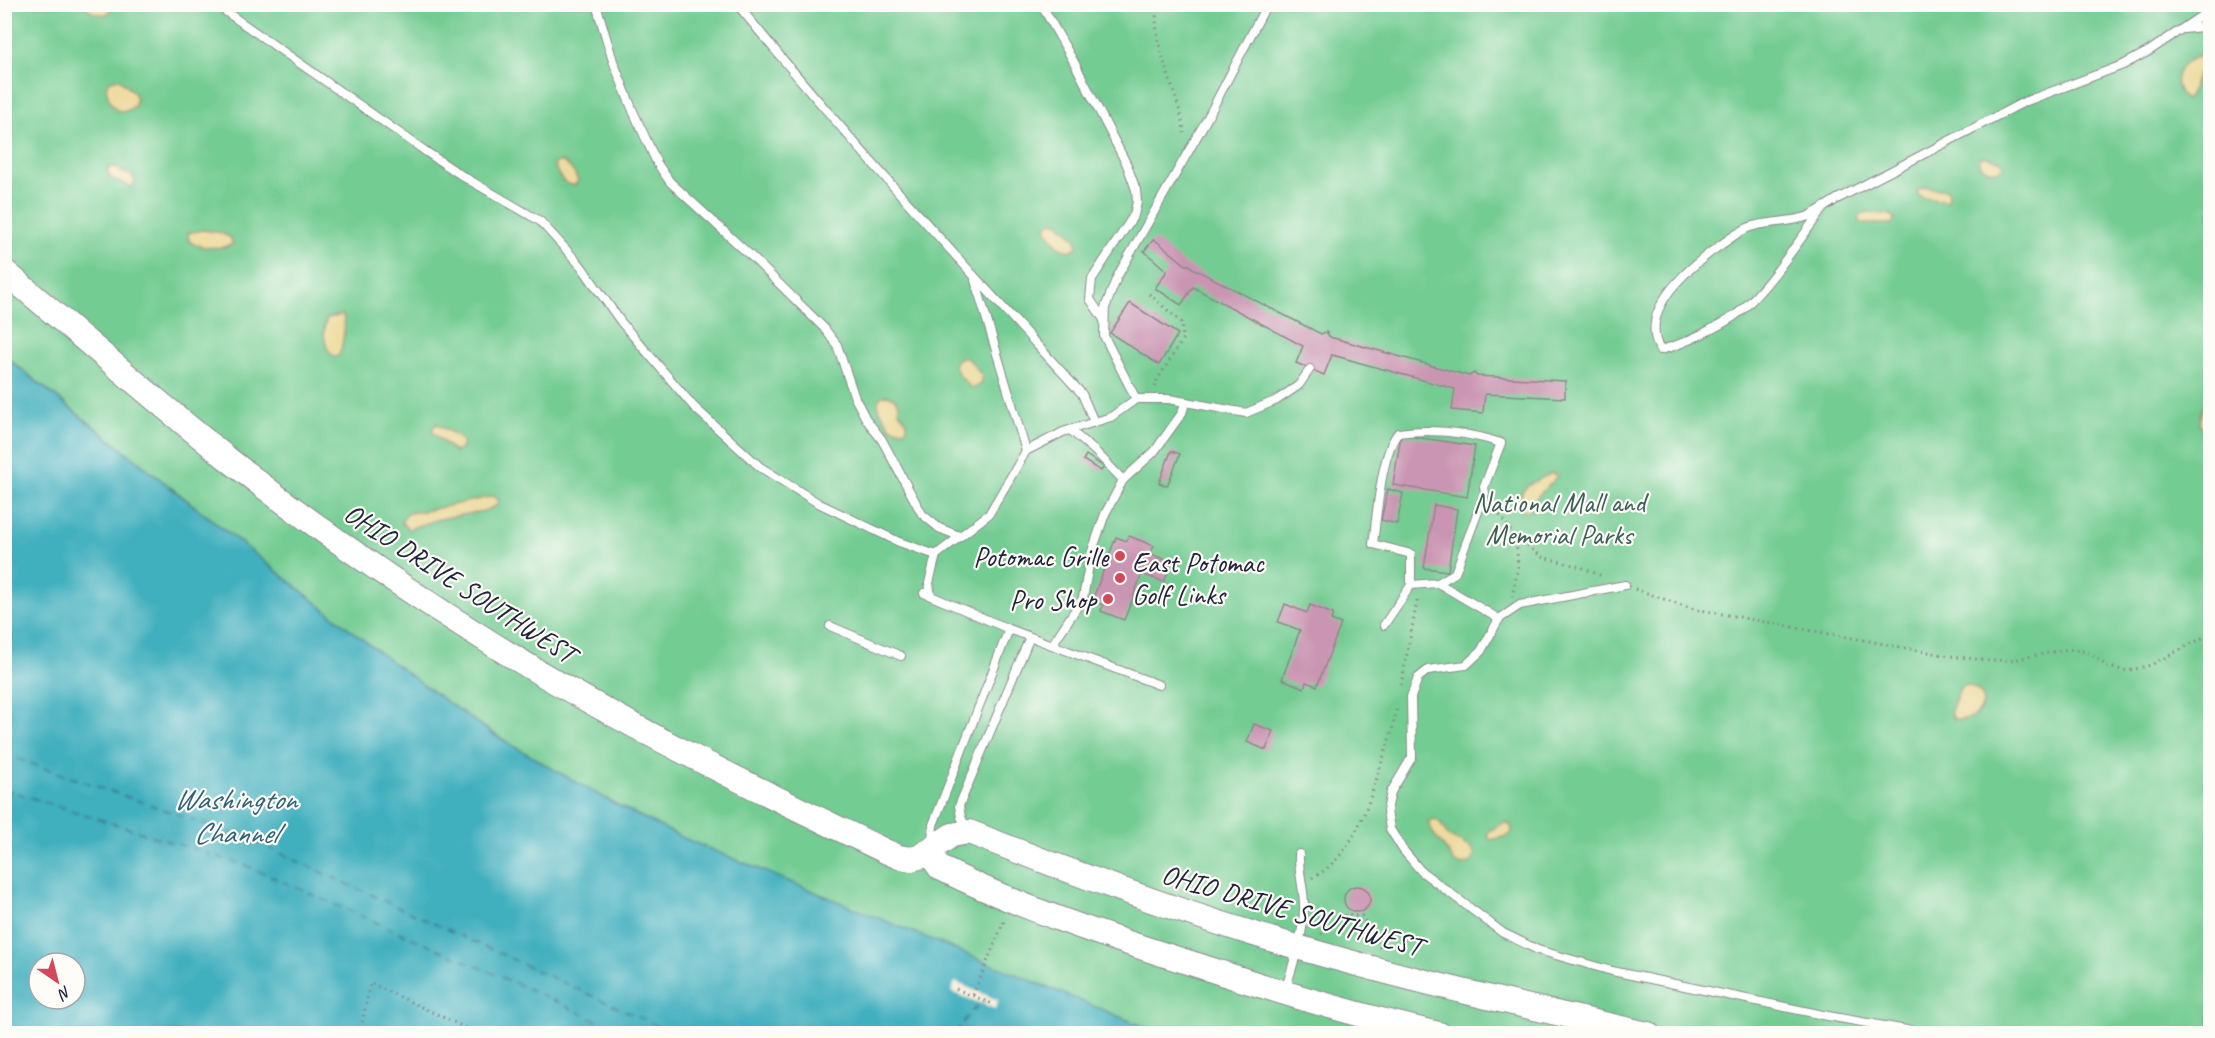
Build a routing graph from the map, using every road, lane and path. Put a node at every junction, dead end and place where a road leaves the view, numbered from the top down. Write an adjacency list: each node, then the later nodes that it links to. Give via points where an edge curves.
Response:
1 (215, 4): 27 (lane, via 428,153 540,221 694,407 760,467 818,503 899,542)
2 (596, 4): 25 (lane, via 613,61 657,163 670,182 824,328 837,345 866,419 882,440 922,514 939,528)
3 (737, 4): 13 (lane)
4 (1041, 4): 15 (lane, via 1112,136 1136,190 1134,215 1092,279 1090,299)
5 (1159, 4): 10 (path, via 1158,30 1184,129)
6 (1267, 4): 10 (lane)
7 (2211, 10): 9 (lane)
8 (2211, 26): 9 (lane)
9 (2181, 30): 11 (lane, via 2123,65 2024,102)
10 (1185, 156): 15 (lane, via 1117,277)
11 (1824, 207): 11 (lane, via 1808,216 1750,227 1696,262 1672,286 1656,314 1654,339 1659,350 1696,337 1741,311)
12 (4, 271): 45 (street, OHIO DRIVE SOUTHWEST, via 253,478 369,563 486,641 657,738 885,851 911,859)
13 (974, 277): 20 (lane, via 1082,394); 22 (lane)
14 (1149, 294): 18 (path, via 1181,322 1183,339 1156,382)
15 (1104, 322): 17 (lane, via 1104,336)
16 (1310, 369): 19 (lane, via 1299,385 1246,413)
17 (1136, 399): 18 (lane); 20 (lane, via 1111,417)
18 (1154, 399): 19 (lane)
19 (1185, 403): 23 (lane, via 1154,452)
20 (1094, 422): 21 (lane)
21 (1070, 430): 22 (lane); 23 (lane)
22 (1026, 451): 25 (lane, via 989,514)
23 (1123, 480): 39 (lane, via 1105,514 1091,554 1083,598)
24 (1485, 494): 26 (path); 28 (lane, via 1455,573); 30 (lane, via 1484,487 1502,443 1473,434 1423,429 1398,432 1391,441 1383,473 1373,544 1411,554)
25 (959, 536): 27 (lane)
26 (1516, 536): 31 (path, via 1542,557); 32 (path, via 1518,567)
27 (936, 555): 36 (lane, via 928,595)
28 (1438, 583): 29 (lane); 33 (lane)
29 (1422, 584): 30 (lane); 42 (path)
30 (1411, 585): 34 (lane)
31 (1625, 585): 32 (lane, via 1520,605); 37 (path, via 1690,608 1989,661 2068,649 2088,652 2108,667 2128,671 2151,665)
32 (1508, 613): 33 (lane)
33 (1499, 619): 59 (lane, via 1481,651 1466,665 1428,670 1418,678 1411,697 1412,757 1392,792 1387,811 1390,829 1421,871 1503,933 1538,950 1612,970)
34 (1384, 625)
35 (830, 626): 40 (lane)
36 (1009, 629): 38 (lane); 45 (lane, via 933,825)
37 (2211, 634)
38 (1030, 637): 39 (lane); 44 (lane, via 959,806)
39 (1052, 645): 41 (lane)
40 (901, 656)
41 (1160, 685)
42 (1400, 690)
43 (1398, 700): 47 (path, via 1395,722 1366,810 1344,850 1321,874)
44 (969, 832): 45 (street, OHIO DRIVE SOUTHWEST, via 952,835); 49 (street, OHIO DRIVE SOUTHWEST, via 1098,882)
45 (932, 850): 48 (street, via 940,868)
46 (1299, 854): 47 (lane)
47 (1301, 884): 49 (lane)
48 (1013, 901): 52 (street, via 1103,935); 53 (path)
49 (1307, 942): 50 (path, via 1347,913 1362,916); 52 (lane); 58 (street, OHIO DRIVE SOUTHWEST, via 1497,999)
50 (1384, 953)
51 (956, 989): 53 (path)
52 (1285, 993): 57 (street)
53 (973, 995): 54 (path)
54 (993, 1004)
55 (360, 1034): 56 (path, via 370,983)
56 (480, 1034)
57 (1438, 1034)
58 (1647, 1034)
59 (1929, 1034)

